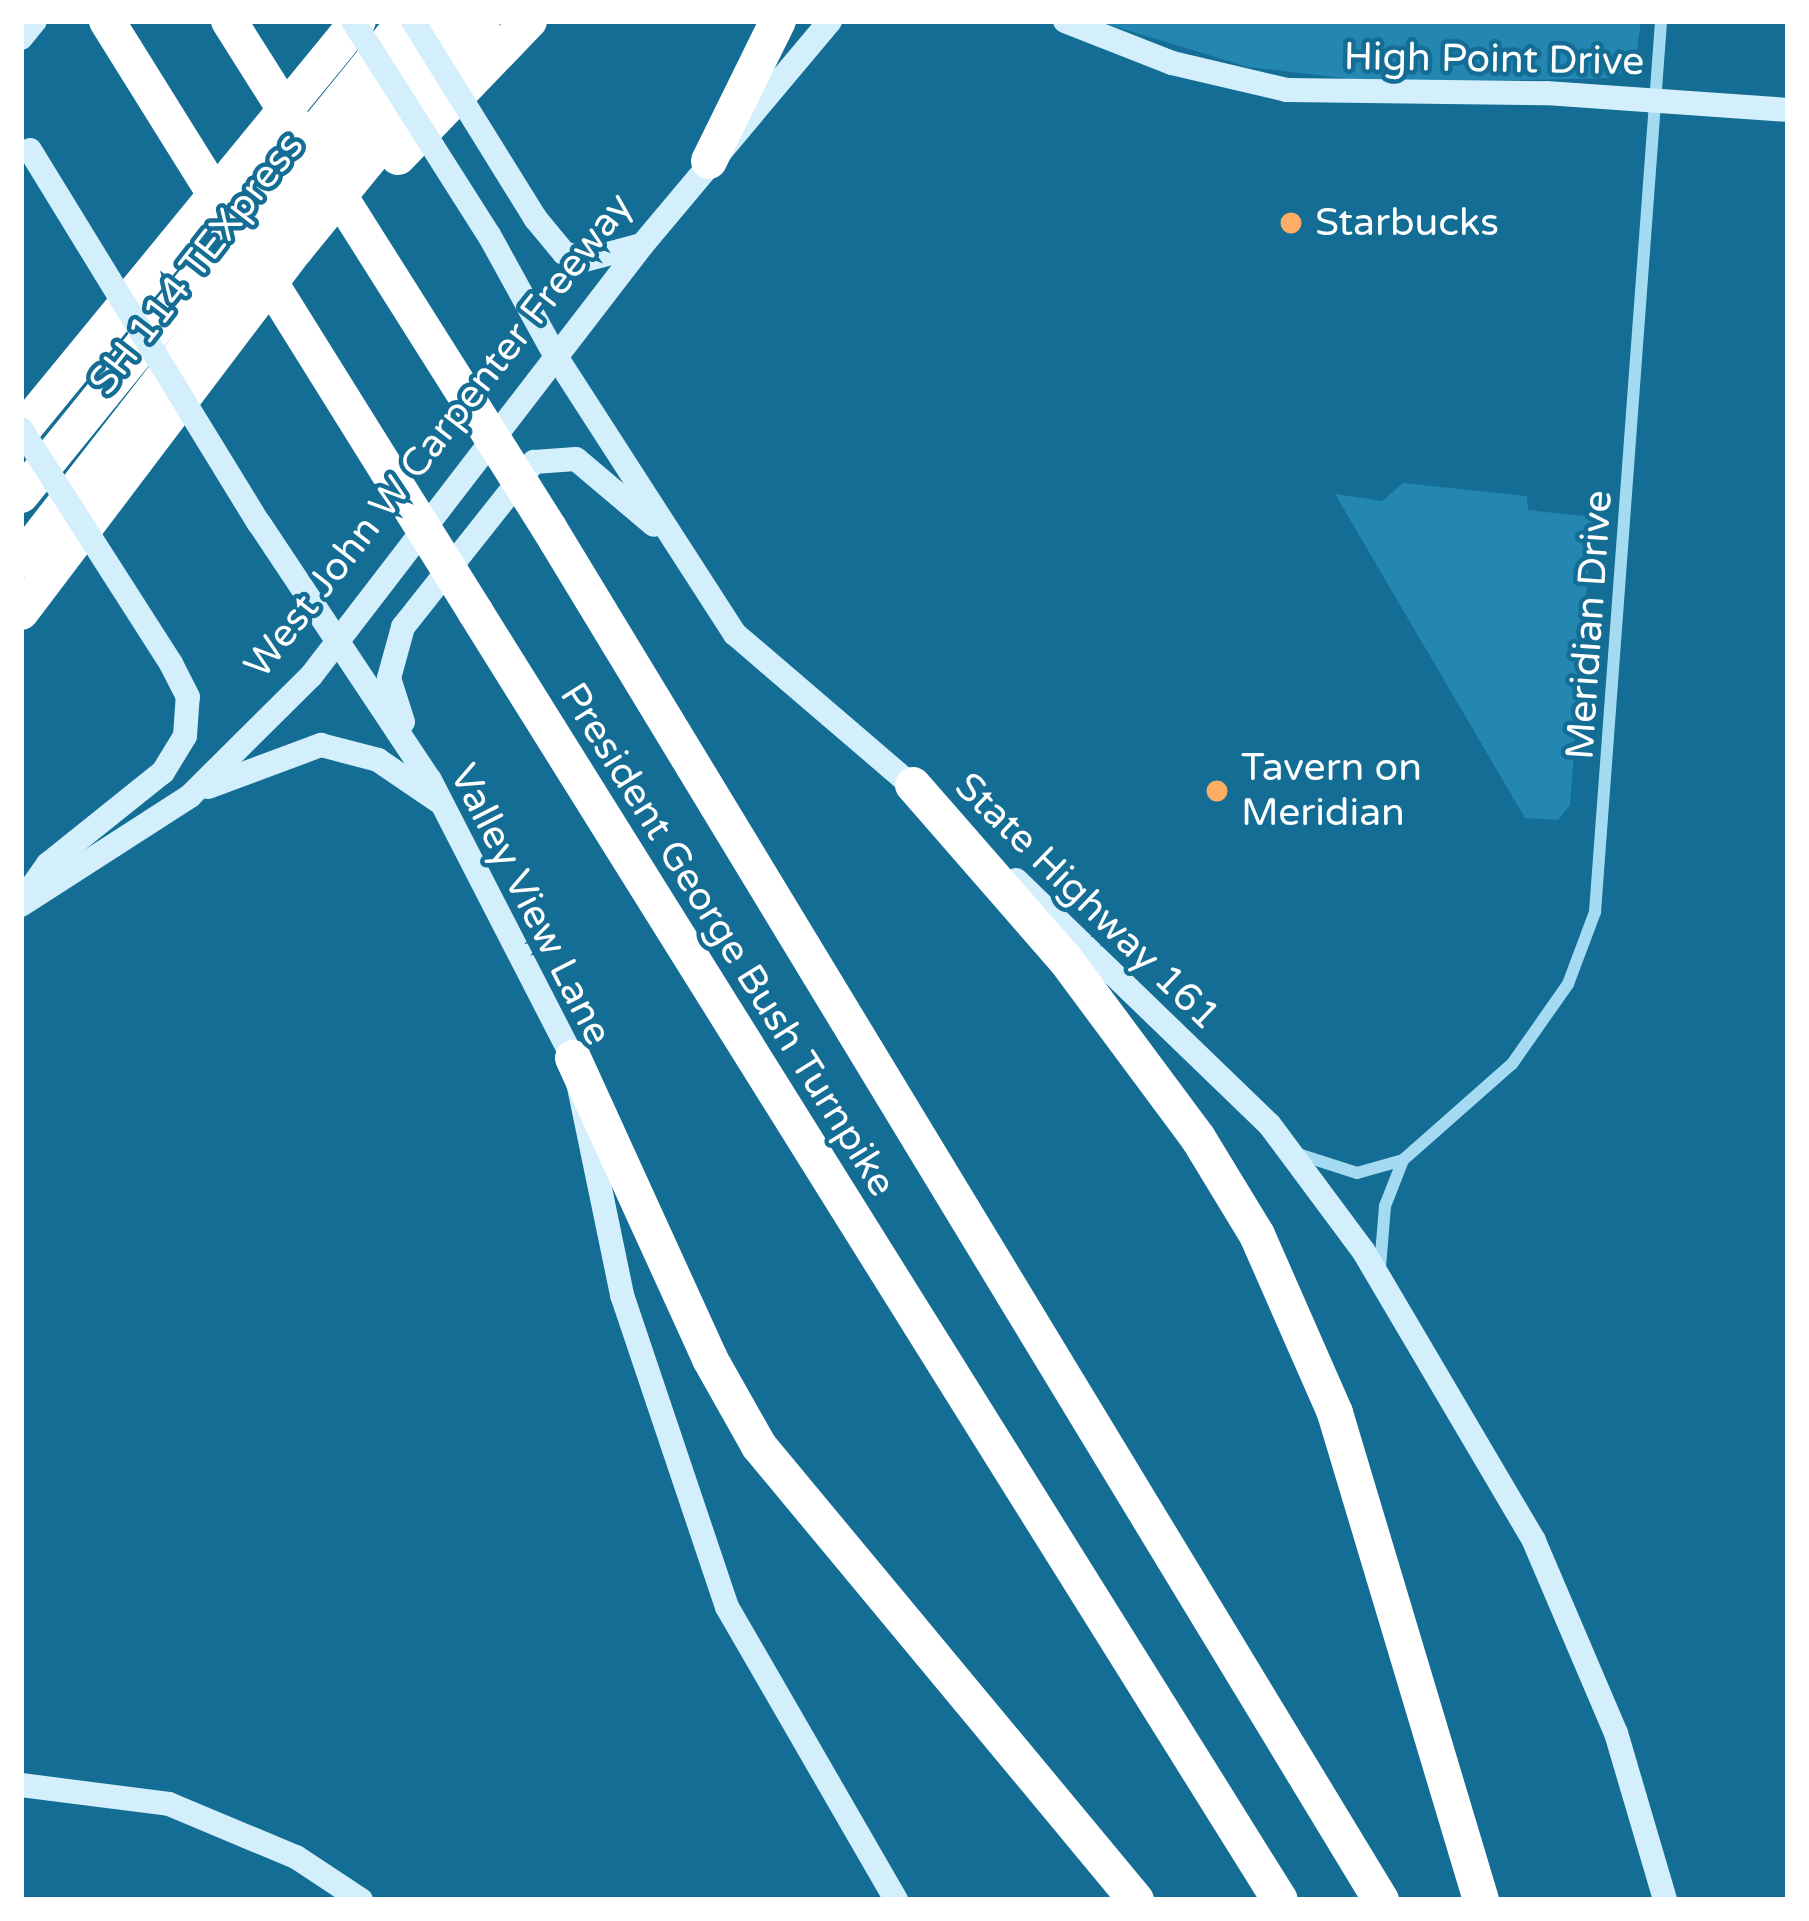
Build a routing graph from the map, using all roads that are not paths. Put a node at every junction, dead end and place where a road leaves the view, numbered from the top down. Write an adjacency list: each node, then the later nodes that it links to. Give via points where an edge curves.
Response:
1 (35, 21): 15 (main road)
2 (89, 21): 16 (highway, bridge)
3 (107, 21): 16 (highway, President George Bush Turnpike, bridge)
4 (229, 21): 19 (highway, President George Bush Turnpike, bridge)
5 (247, 21): 19 (highway, bridge)
6 (356, 21): 24 (main road, State Highway 161, bridge); 25 (highway)
7 (410, 21): 22 (main road, bridge, via 564,254 585,260); 26 (highway, SH 114 TEXpress)
8 (441, 21): 28 (highway, SH 114 TEXpress)
9 (482, 21): 23 (highway)
10 (529, 21): 23 (highway, via 405,151)
11 (778, 21): 21 (highway)
12 (830, 21): 21 (main road, West John W Carpenter Freeway)
13 (1065, 21): 17 (main road, High Point Drive, via 1172,63 1287,90)
14 (1661, 21): 17 (street, Meridian Drive)
15 (21, 38)
16 (145, 82): 44 (highway, President George Bush Turnpike, bridge)
17 (1656, 99): 18 (main road, High Point Drive); 38 (street, Meridian Drive, via 1595,912 1568,984 1513,1064)
18 (1788, 110)
19 (291, 121): 45 (highway, President George Bush Turnpike, bridge, via 549,528)
20 (26, 142): 30 (main road, Valley View Lane, bridge)
21 (709, 161): 22 (main road, West John W Carpenter Freeway)
22 (643, 244): 24 (main road, West John W Carpenter Freeway)
23 (295, 250): 29 (highway)
24 (555, 355): 27 (main road, State Highway 161); 30 (main road, West John W Carpenter Freeway)
25 (21, 431): 35 (main road, bridge, via 188,697 185,736 164,772 48,864)
26 (21, 495)
27 (670, 538): 31 (main road, via 587,464 564,456 534,462 396,644 391,696); 32 (main road, State Highway 161, via 735,634)
28 (21, 560)
29 (21, 613)
30 (337, 643): 31 (main road, Valley View Lane); 33 (main road, West John W Carpenter Freeway)
31 (430, 780): 34 (main road, Valley View Lane)
32 (913, 785): 37 (main road, State Highway 161); 46 (highway, via 1065,959 1198,1138 1266,1252 1341,1431)
33 (190, 796): 34 (main road, via 320,746 378,760); 35 (main road, West John W Carpenter Freeway)
34 (444, 806): 36 (main road, Valley View Lane)
35 (21, 904)
36 (573, 1058): 42 (main road, Valley View Lane, via 622,1295 727,1607); 43 (highway, via 710,1359 759,1446)
37 (1284, 1144): 38 (street, via 1346,1172); 39 (main road, State Highway 161)
38 (1403, 1160): 39 (street, via 1385,1206)
39 (1380, 1276): 47 (main road, State Highway 161, via 1534,1541 1616,1733)
40 (21, 1785): 41 (main road, via 169,1804 296,1857)
41 (361, 1900)
42 (896, 1900)
43 (1136, 1900)
44 (1280, 1900)
45 (1381, 1900)
46 (1481, 1900)
47 (1665, 1900)

